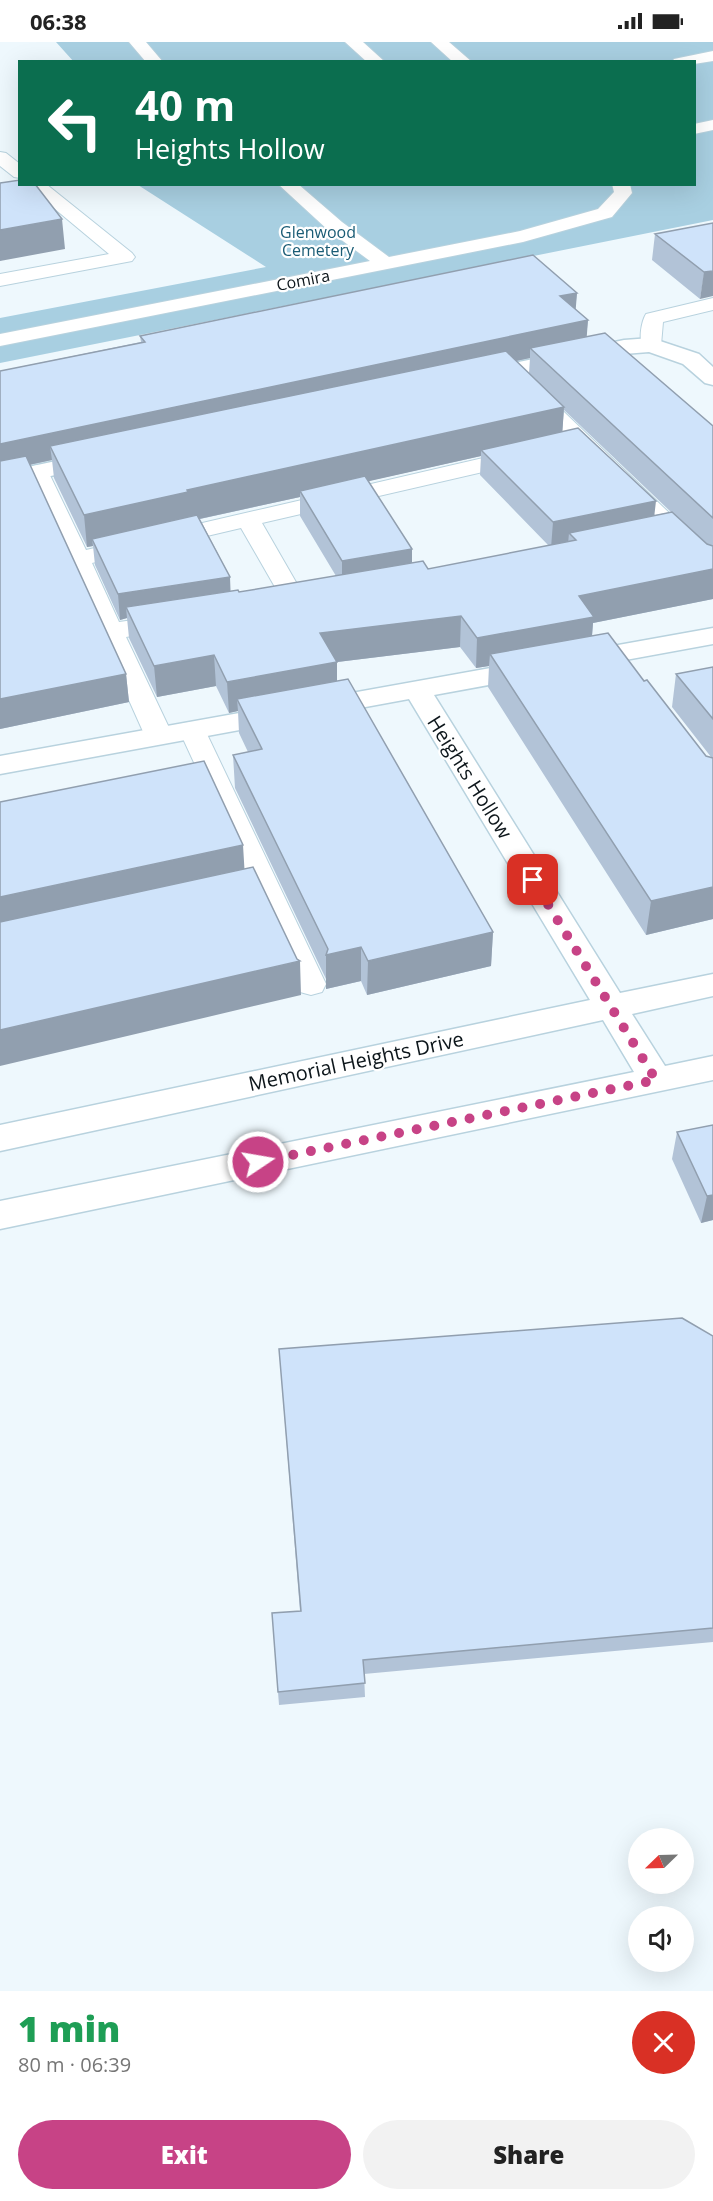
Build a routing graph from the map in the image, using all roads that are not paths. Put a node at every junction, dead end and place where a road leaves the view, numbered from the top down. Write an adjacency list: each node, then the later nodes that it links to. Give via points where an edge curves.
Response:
1 (137, 42): 5 (lane)
2 (353, 42): 6 (lane)
3 (439, 42): 7 (lane)
4 (713, 56): 8 (lane)
5 (153, 60)
6 (375, 60)
7 (462, 60)
8 (691, 60)
9 (713, 125): 10 (lane)
10 (696, 129)
11 (0, 157): 12 (lane)
12 (18, 171)
13 (36, 186): 17 (lane, via 125,257)
14 (289, 186): 16 (lane, via 334,226)
15 (621, 186): 16 (lane, Comira, via 623,193 605,213 523,236)
16 (385, 263): 19 (lane, Comira)
17 (0, 280)
18 (713, 304): 20 (lane, via 653,318)
19 (0, 340)
20 (651, 345): 21 (street, via 624,346); 22 (street, via 691,359)
21 (508, 371): 23 (street); 24 (lane)
22 (713, 378)
23 (462, 381)
24 (582, 442): 28 (lane); 30 (lane, via 663,533)
25 (118, 455): 26 (street)
26 (38, 472): 27 (street); 29 (lane)
27 (0, 480)
28 (248, 520): 29 (lane); 31 (lane)
29 (78, 559): 33 (lane)
30 (713, 568)
31 (296, 603)
32 (192, 619): 33 (lane)
33 (111, 631): 39 (lane)
34 (713, 636): 35 (street, Heights Hollow)
35 (613, 654): 36 (lane); 37 (street, Heights Hollow)
36 (630, 676)
37 (417, 689): 38 (street, Heights Hollow); 43 (street, Heights Hollow)
38 (192, 730): 39 (street, Heights Hollow); 41 (lane, via 254,889)
39 (159, 736): 40 (street, Heights Hollow)
40 (0, 765)
41 (311, 984)
42 (713, 985): 43 (street, Memorial Heights Drive)
43 (611, 1006): 45 (street, Heights Hollow); 46 (street, Memorial Heights Drive)
44 (713, 1068): 45 (street)
45 (656, 1080): 47 (street)
46 (0, 1138)
47 (0, 1215)

